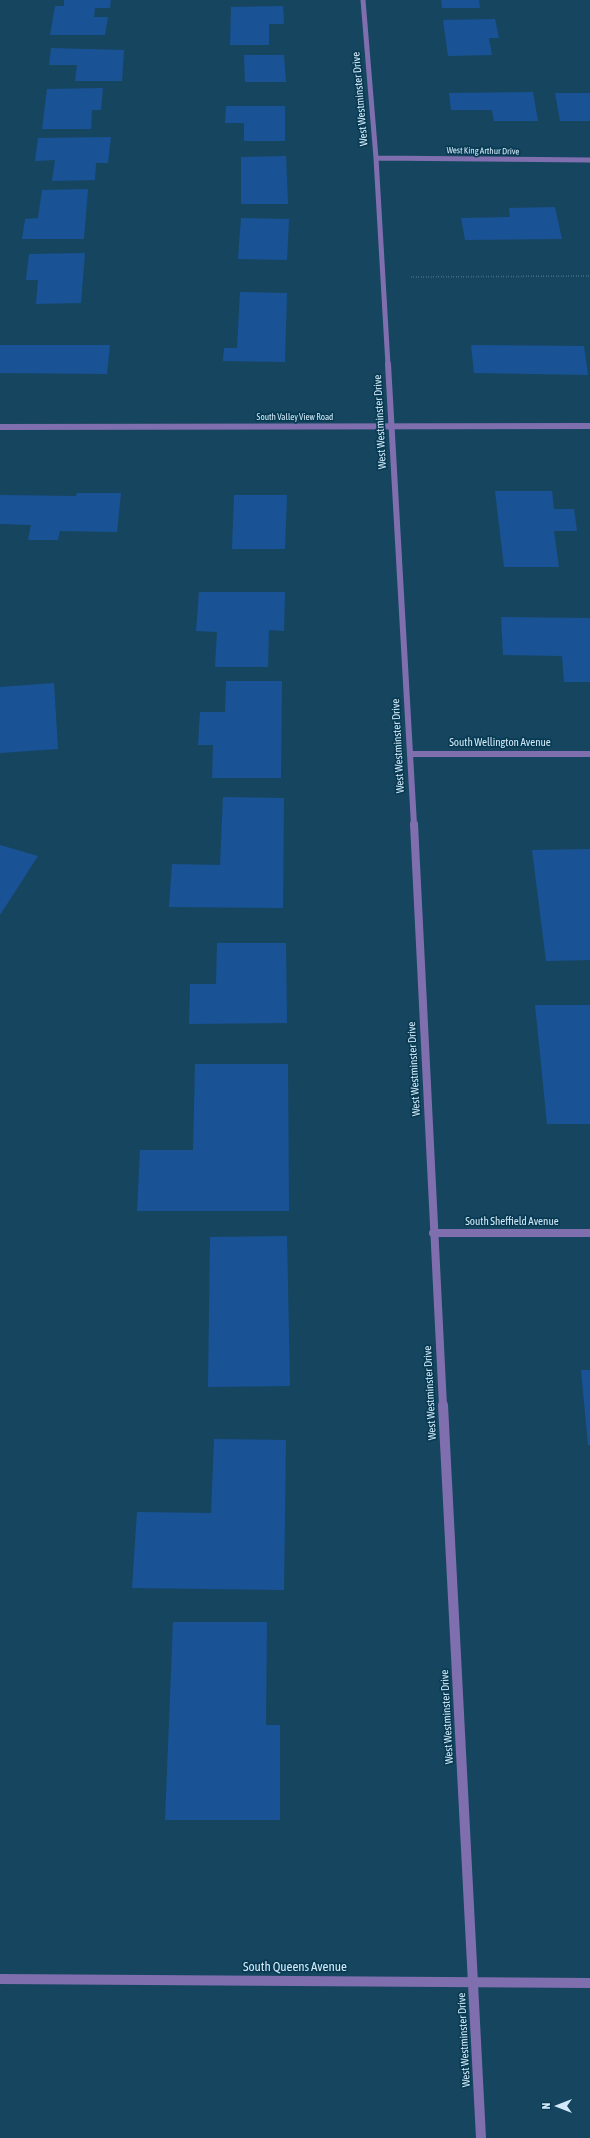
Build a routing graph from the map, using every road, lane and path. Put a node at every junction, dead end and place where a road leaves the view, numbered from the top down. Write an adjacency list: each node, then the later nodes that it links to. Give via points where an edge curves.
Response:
1 (363, 0): 2 (street, West Westminster Drive)
2 (376, 158): 3 (street, West King Arthur Drive); 5 (street, West Westminster Drive)
3 (590, 160)
4 (590, 276): 5 (path)
5 (383, 277): 6 (street, West Westminster Drive)
6 (391, 426): 7 (street, South Valley View Road); 8 (street, South Valley View Road); 9 (street, West Westminster Drive)
7 (590, 426)
8 (0, 427)
9 (410, 754): 10 (street, South Wellington Avenue); 11 (street, West Westminster Drive)
10 (590, 754)
11 (433, 1233): 12 (street, South Sheffield Avenue); 14 (street, West Westminster Drive)
12 (590, 1233)
13 (0, 1979): 14 (street, South Queens Avenue)
14 (472, 1982): 15 (street, South Queens Avenue); 16 (street, West Westminster Drive)
15 (590, 1983)
16 (481, 2138)

